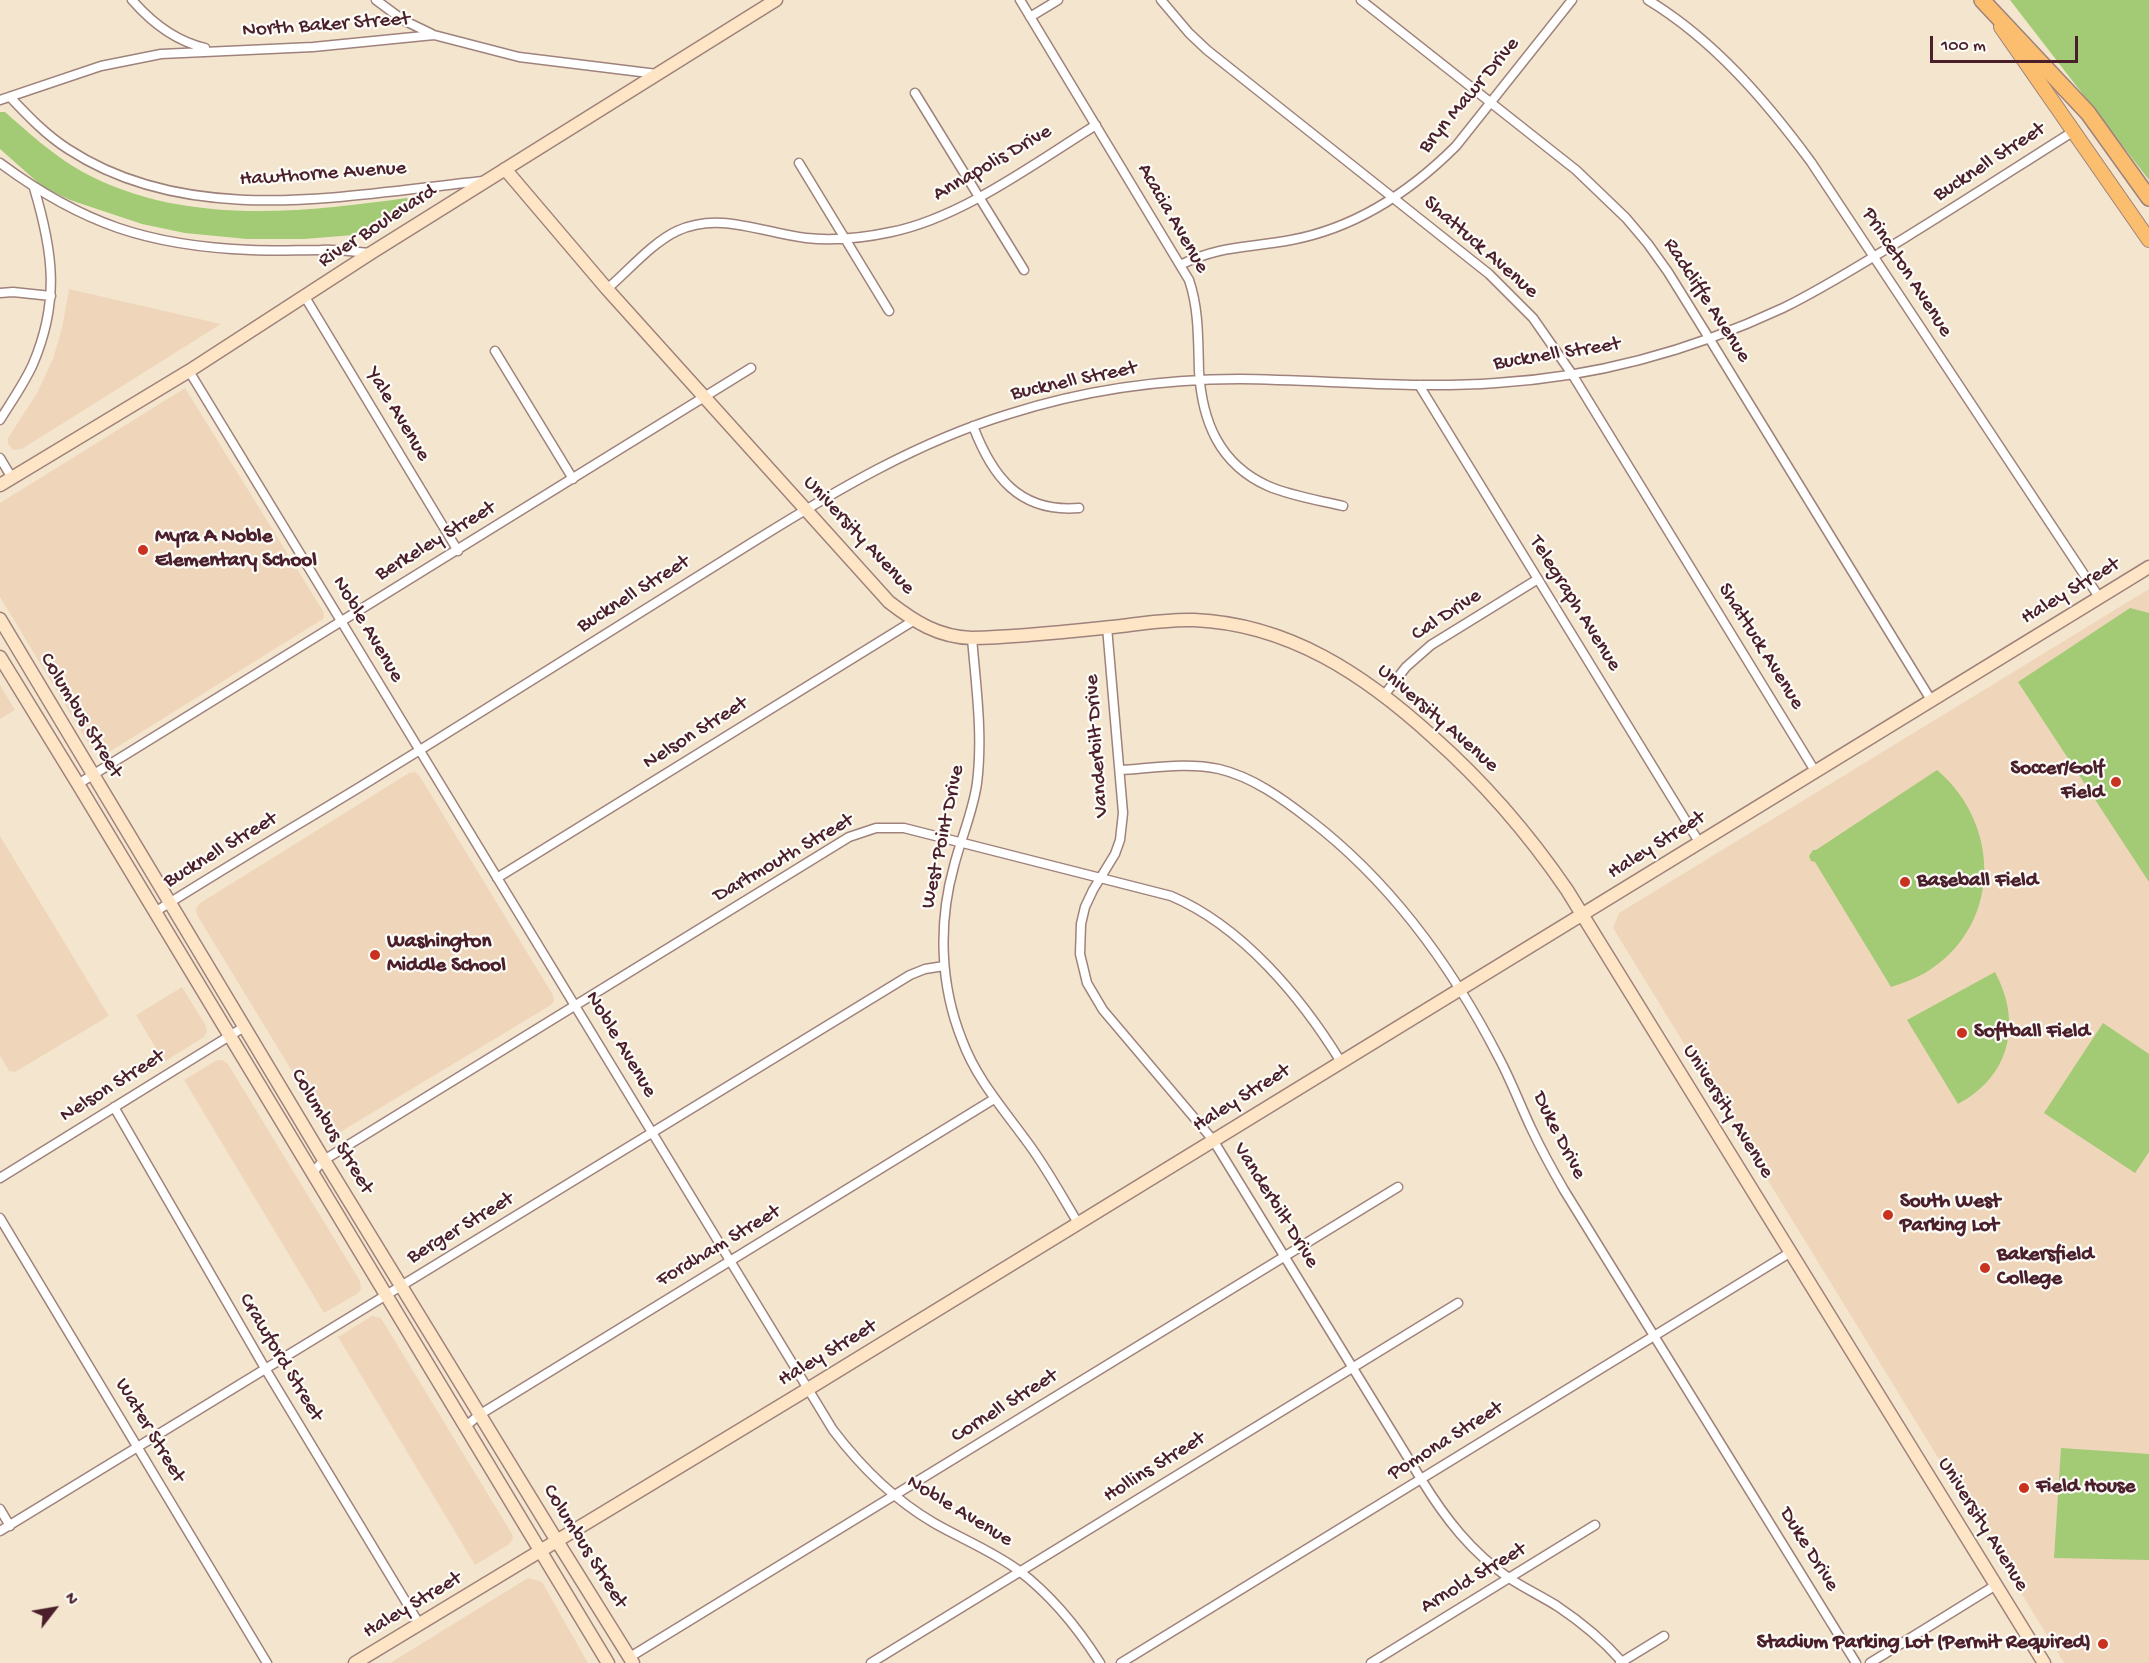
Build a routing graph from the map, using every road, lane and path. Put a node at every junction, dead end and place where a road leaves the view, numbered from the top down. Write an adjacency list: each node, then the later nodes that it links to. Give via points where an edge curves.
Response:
1 (132, 0): 13 (street, via 176,38)
2 (376, 0): 12 (street)
3 (776, 0): 14 (street, River Boulevard)
4 (1020, 0): 11 (street, Acacia Avenue)
5 (1058, 0): 11 (street)
6 (1161, 0): 26 (street, Shattuck Avenue, via 1207,51)
7 (1361, 0): 17 (street, Radcliffe Avenue)
8 (1572, 0): 17 (street, Bryn Mawr Drive)
9 (1648, 0): 31 (street, Princeton Avenue, via 1710,48 1768,106 1811,162)
10 (1982, 0): 19 (main road); 27 (highway, via 2088,113)
11 (1030, 17): 18 (street, Acacia Avenue)
12 (434, 35): 13 (street, North Baker Street, via 313,48); 14 (street, North Baker Street, via 519,57)
13 (228, 51): 16 (street, North Baker Street, via 131,59)
14 (657, 74): 22 (street, River Boulevard)
15 (915, 93): 25 (street)
16 (3, 98): 23 (street, Hawthorne Avenue, via 90,162 135,181 191,195 278,200)
17 (1491, 102): 26 (street, Bryn Mawr Drive, via 1436,165); 39 (street, Radcliffe Avenue, via 1576,170 1626,218 1668,272)
18 (1096, 125): 25 (street, Annapolis Drive); 32 (street, Acacia Avenue)
19 (2074, 131): 29 (main road); 31 (street, Bucknell Street)
20 (0, 163): 24 (street)
21 (799, 164): 28 (street)
22 (505, 169): 23 (street, River Boulevard); 34 (street, University Avenue)
23 (488, 180): 30 (street, River Boulevard)
24 (34, 188): 30 (street, via 84,216 164,241 252,250); 36 (street, via 49,248)
25 (979, 197): 28 (street, Annapolis Drive, via 918,225); 33 (street)
26 (1393, 198): 32 (street, Bryn Mawr Drive, via 1321,232 1276,243 1215,250); 43 (street, Shattuck Avenue, via 1512,295)
27 (2149, 198)
28 (845, 238): 34 (street, Annapolis Drive, via 808,238 733,223 704,222 662,240); 38 (street)
29 (2149, 240)
30 (371, 253): 37 (street, River Boulevard)
31 (1874, 257): 39 (street, Bucknell Street, via 1785,306); 59 (street, Princeton Avenue)
32 (1180, 265): 44 (street, Acacia Avenue, via 1194,296)
33 (1024, 270)
34 (607, 289): 46 (street, University Avenue)
35 (0, 293): 36 (street)
36 (51, 296): 47 (street, via 32,365)
37 (305, 297): 42 (street, River Boulevard); 56 (street, Yale Avenue)
38 (889, 311)
39 (1709, 338): 43 (street, Bucknell Street, via 1653,356); 67 (street, Radcliffe Avenue)
40 (495, 351): 51 (street)
41 (751, 368): 46 (street, Berkeley Street)
42 (189, 371): 50 (street, River Boulevard); 61 (street, Noble Avenue)
43 (1572, 374): 45 (street, Bucknell Street, via 1501,383); 70 (street, Shattuck Avenue)
44 (1200, 380): 45 (street, Bucknell Street); 48 (street, Bucknell Street, via 1088,394); 53 (street, Acacia Avenue, via 1209,427 1227,456 1240,468 1268,486)
45 (1419, 385): 58 (street, Telegraph Avenue)
46 (705, 397): 51 (street, Berkeley Street); 55 (street, University Avenue)
47 (0, 420)
48 (973, 426): 54 (street, via 991,468 1015,491 1042,504); 55 (street, Bucknell Street, via 891,462)
49 (0, 458): 50 (street)
50 (12, 478): 52 (street, River Boulevard)
51 (573, 479): 56 (street, Berkeley Street)
52 (0, 485)
53 (1343, 506)
54 (1078, 508)
55 (806, 510): 62 (street, University Avenue, via 889,602); 68 (street, Bucknell Street)
56 (458, 551): 61 (street, Berkeley Street)
57 (2149, 567): 59 (street, Haley Street)
58 (1538, 579): 66 (street, Cal Drive, via 1431,645 1406,667); 73 (street, Telegraph Avenue)
59 (2099, 597): 67 (street, Haley Street)
60 (0, 619): 71 (street, Columbus Street)
61 (340, 621): 68 (street, Noble Avenue); 71 (street, Berkeley Street)
62 (913, 621): 64 (street, University Avenue, via 944,635); 75 (street, Nelson Street)
63 (1107, 627): 64 (street, University Avenue); 66 (street, University Avenue, via 1178,620 1240,625 1297,642); 69 (street, Vanderbilt Drive)
64 (972, 638): 74 (street, West Point Drive, via 980,762)
65 (0, 657): 72 (street, Columbus Street)
66 (1385, 694): 79 (street, University Avenue, via 1503,805 1547,861)
67 (1931, 700): 70 (street, Haley Street)
68 (420, 750): 75 (street, Noble Avenue); 77 (street, Bucknell Street)
69 (1120, 770): 76 (street, Vanderbilt Drive, via 1122,826 1115,854); 81 (street, Duke Drive, via 1203,766 1238,775 1272,793 1322,829 1374,877 1421,931)
70 (1815, 771): 73 (street, Haley Street)
71 (92, 775): 72 (street, Berkeley Street); 77 (street, Columbus Street)
72 (78, 784): 78 (street, Columbus Street)
73 (1699, 842): 79 (street, Haley Street)
74 (962, 843): 76 (street, Dartmouth Street); 80 (street, West Point Drive, via 947,893); 82 (street, Dartmouth Street, via 904,828 876,828 855,834)
75 (497, 878): 82 (street, Noble Avenue)
76 (1101, 878): 85 (street, Dartmouth Street, via 1171,896 1222,927 1291,990); 89 (street, Vanderbilt Drive, via 1085,907 1081,924 1080,954 1087,983 1103,1010)
77 (170, 903): 78 (street, Bucknell Street); 83 (street, Columbus Street)
78 (155, 912): 84 (street, Columbus Street)
79 (1582, 915): 81 (street, Haley Street); 96 (street, University Avenue)
80 (944, 966): 86 (street, West Point Drive, via 952,1012 962,1039); 88 (street, Berger Street, via 910,975)
81 (1460, 989): 85 (street, Haley Street); 102 (street, Duke Drive, via 1502,1062 1552,1168)
82 (575, 1006): 88 (street, Noble Avenue); 90 (street, Dartmouth Street)
83 (244, 1027): 84 (street, Nelson Street); 90 (street, Columbus Street)
84 (231, 1035): 87 (street, Nelson Street); 91 (street, Columbus Street)
85 (1341, 1062): 89 (street, Haley Street)
86 (994, 1099): 95 (street, West Point Drive, via 1025,1139); 98 (street, Fordham Street)
87 (114, 1107): 92 (street, Nelson Street); 104 (street, Crawford Street)
88 (652, 1133): 98 (street, Noble Avenue); 99 (street, Berger Street)
89 (1213, 1140): 95 (street, Haley Street); 97 (street, Vanderbilt Drive)
90 (324, 1160): 91 (street, Dartmouth Street); 99 (street, Columbus Street)
91 (312, 1173): 100 (street, Columbus Street)
92 (0, 1178)
93 (1398, 1187): 97 (street, Cornell Street)
94 (0, 1218): 108 (street, Water Street)
95 (1078, 1223): 105 (street, Haley Street)
96 (1791, 1252): 102 (street, Pomona Street); 119 (street, University Avenue)
97 (1285, 1257): 103 (street, Vanderbilt Drive); 110 (street, Cornell Street)
98 (730, 1261): 105 (street, Noble Avenue); 106 (street, Fordham Street)
99 (402, 1286): 100 (street, Berger Street); 106 (street, Columbus Street)
100 (386, 1296): 104 (street, Berger Street); 107 (street, Columbus Street)
101 (1458, 1303): 103 (street, Hollins Street)
102 (1654, 1336): 109 (street, Pomona Street); 131 (street, Duke Drive)
103 (1353, 1368): 109 (street, Vanderbilt Drive); 117 (street, Hollins Street)
104 (266, 1370): 108 (street, Berger Street); 120 (street, Crawford Street)
105 (808, 1389): 110 (street, Noble Avenue, via 849,1451); 115 (street, Haley Street)
106 (479, 1415): 107 (street, Fordham Street); 115 (street, Columbus Street)
107 (465, 1427): 116 (street, Columbus Street)
108 (138, 1448): 113 (street, Berger Street); 123 (street, Water Street)
109 (1421, 1479): 118 (street, Vanderbilt Drive, via 1456,1531); 128 (street, Pomona Street)
110 (895, 1496): 117 (street, Noble Avenue); 122 (street, Cornell Street)
111 (0, 1509): 113 (street)
112 (1595, 1525): 118 (street, Arnold Street)
113 (10, 1526): 114 (street, Berger Street)
114 (0, 1531)
115 (557, 1541): 116 (street, Haley Street); 122 (street, Columbus Street)
116 (541, 1552): 120 (street, Haley Street); 125 (street, Columbus Street)
117 (1020, 1572): 126 (street, Hollins Street); 127 (street, Noble Avenue, via 1059,1608)
118 (1509, 1578): 129 (street, Arnold Street); 130 (street, Vanderbilt Drive, via 1579,1621)
119 (1996, 1585): 132 (street); 133 (street, University Avenue)
120 (420, 1625): 124 (street, Haley Street)
121 (1664, 1636): 130 (street)
122 (628, 1661)
123 (267, 1663)
124 (355, 1663)
125 (608, 1663)
126 (871, 1663)
127 (1100, 1663)
128 (1121, 1663)
129 (1371, 1663)
130 (1622, 1663)
131 (1856, 1663)
132 (1870, 1663)
133 (2044, 1663)

